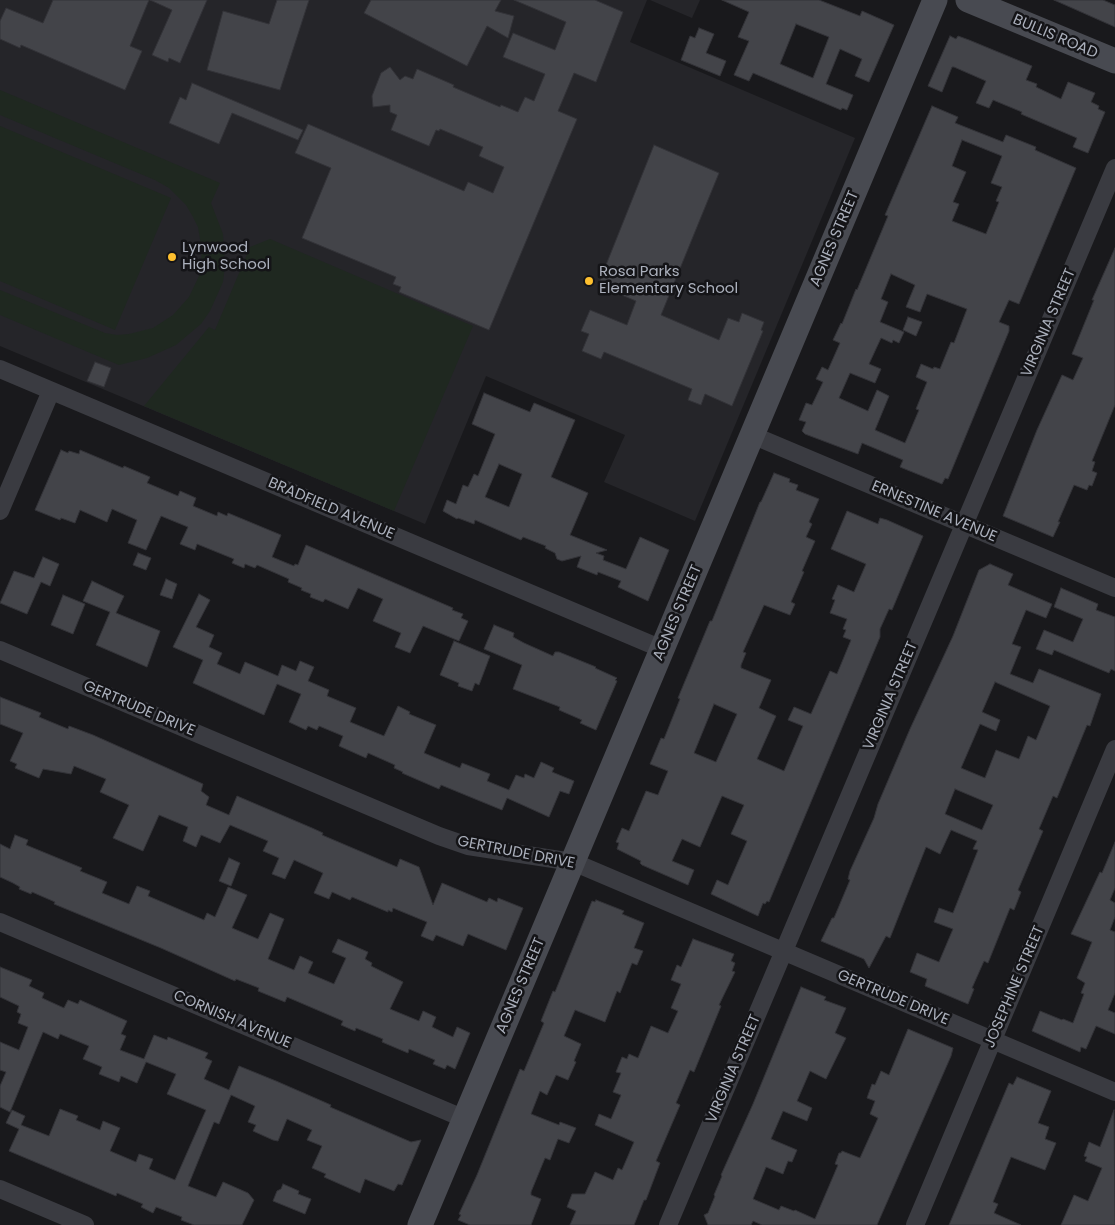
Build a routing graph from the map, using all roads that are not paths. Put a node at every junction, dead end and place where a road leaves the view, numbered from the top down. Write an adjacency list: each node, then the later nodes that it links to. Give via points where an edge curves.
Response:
1 (935, 0): 7 (street, AGNES STREET)
2 (968, 0): 3 (street, BULLIS ROAD)
3 (1115, 61)
4 (1115, 168): 9 (street, VIRGINIA STREET)
5 (0, 370): 6 (street, BRADFIELD AVENUE)
6 (51, 391): 8 (street); 11 (street, BRADFIELD AVENUE)
7 (752, 436): 9 (street, ERNESTINE AVENUE); 11 (street, AGNES STREET)
8 (0, 512)
9 (963, 524): 10 (street, ERNESTINE AVENUE); 16 (street, VIRGINIA STREET)
10 (1115, 588)
11 (662, 649): 14 (street, AGNES STREET)
12 (0, 650): 14 (street, GERTRUDE DRIVE, via 439,836 468,846)
13 (1115, 749): 17 (street, JOSEPHINE STREET)
14 (573, 862): 16 (street, GERTRUDE DRIVE); 19 (street, AGNES STREET)
15 (0, 922): 19 (street, CORNISH AVENUE)
16 (784, 952): 17 (street, GERTRUDE DRIVE); 23 (street, VIRGINIA STREET)
17 (993, 1040): 18 (street, GERTRUDE DRIVE); 24 (street, JOSEPHINE STREET)
18 (1115, 1092)
19 (465, 1119): 22 (street, AGNES STREET)
20 (0, 1189): 21 (street)
21 (85, 1225)
22 (420, 1225)
23 (668, 1225)
24 (915, 1225)

